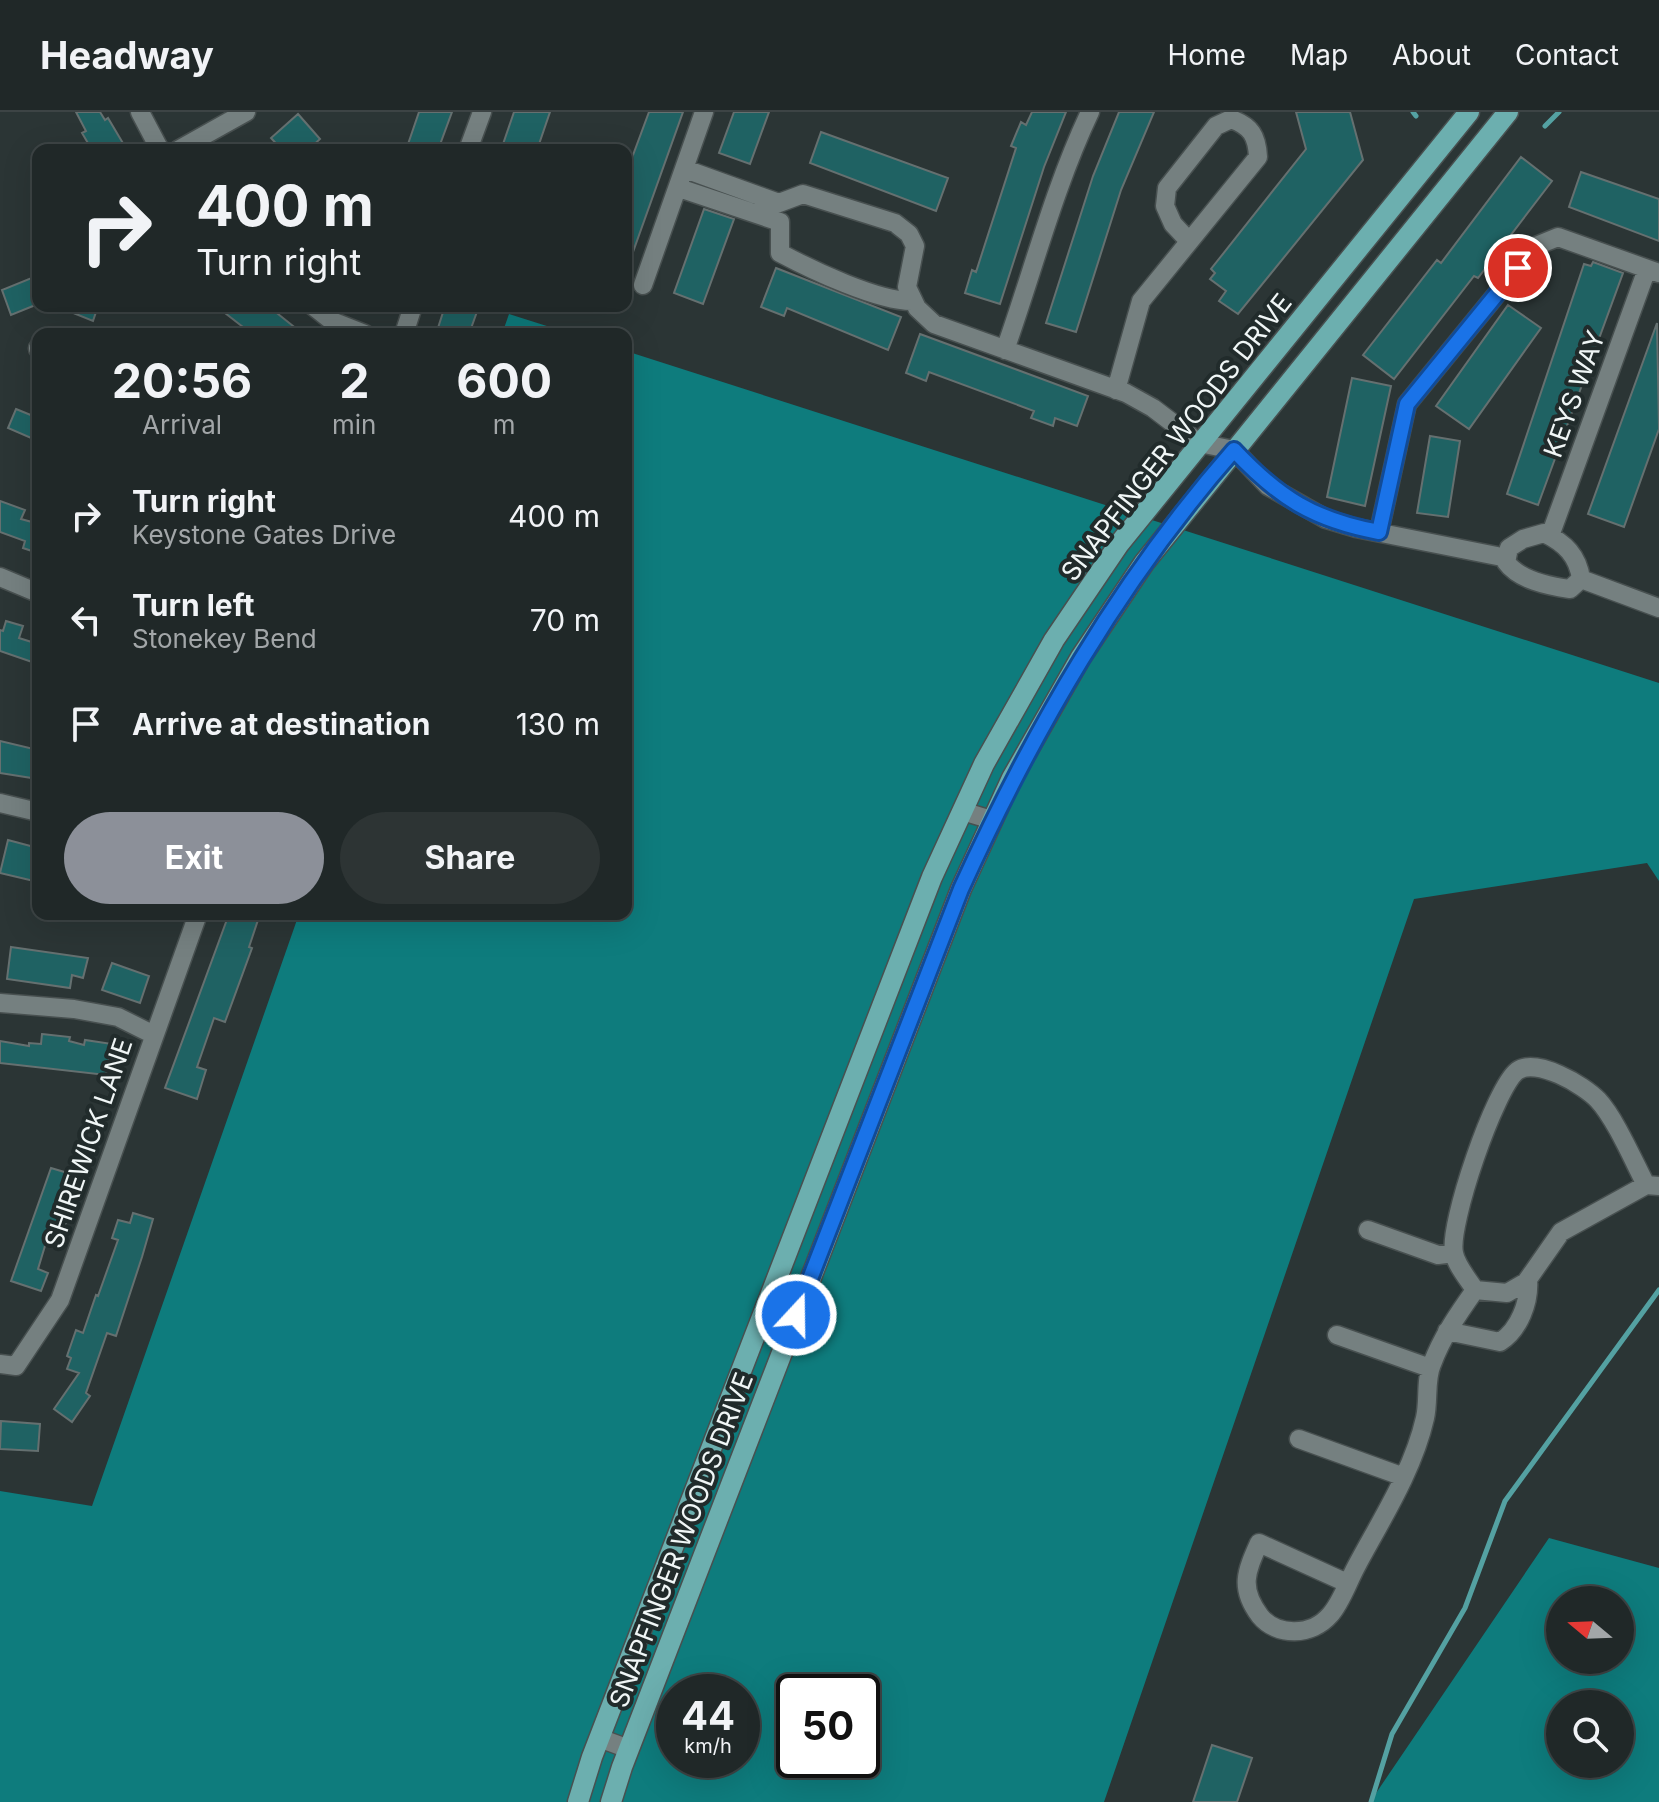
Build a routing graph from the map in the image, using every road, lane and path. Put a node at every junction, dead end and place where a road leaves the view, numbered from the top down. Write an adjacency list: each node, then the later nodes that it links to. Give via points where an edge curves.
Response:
1 (140, 112): 8 (street)
2 (246, 112): 9 (street)
3 (482, 112): 10 (street)
4 (704, 112): 11 (street)
5 (1090, 112): 19 (street, via 1069,157)
6 (1469, 112): 21 (main road, SNAPFINGER WOODS DRIVE)
7 (1508, 112): 22 (main road, SNAPFINGER WOODS DRIVE)
8 (157, 144)
9 (189, 144)
10 (470, 144)
11 (685, 169): 12 (street); 16 (street, via 779,203 803,194 895,223 915,246 907,287)
12 (679, 188): 15 (street); 16 (street, via 780,222 780,253 797,262 895,301)
13 (1189, 241): 13 (street, via 1258,157 1257,141 1246,125 1231,119 1216,126 1167,188 1165,206); 20 (street, via 1141,301)
14 (1653, 271): 23 (street, via 1558,237 1536,246 1407,404); 24 (street, KEYS WAY)
15 (643, 285)
16 (913, 301): 19 (street, via 934,324)
17 (321, 312): 18 (street)
18 (350, 328)
19 (1005, 350): 20 (street)
20 (1116, 390): 21 (street, via 1153,408)
21 (1199, 443): 22 (street); 32 (main road, SNAPFINGER WOODS DRIVE, via 1119,544 1054,640)
22 (1234, 450): 23 (street, via 1268,486 1290,500 1326,519); 33 (main road, SNAPFINGER WOODS DRIVE, via 1144,563 1081,657)
23 (1379, 532): 25 (street)
24 (1550, 536): 25 (street, via 1523,539 1509,548); 27 (street, via 1579,563)
25 (1507, 558): 27 (street, via 1513,572 1553,587 1570,589)
26 (0, 577): 28 (street)
27 (1581, 579): 29 (street)
28 (32, 590)
29 (1659, 608)
30 (0, 803): 31 (street)
31 (32, 811)
32 (962, 811): 33 (street); 49 (main road, SNAPFINGER WOODS DRIVE, via 840,1109)
33 (992, 820): 50 (main road, SNAPFINGER WOODS DRIVE, via 881,1092)
34 (196, 920): 36 (street, SHIREWICK LANE)
35 (0, 1003): 36 (street, via 118,1017)
36 (154, 1035): 44 (street, SHIREWICK LANE, via 60,1300 16,1366)
37 (1653, 1186): 39 (street, via 1600,1102 1584,1088 1538,1066 1519,1070 1507,1083 1471,1166 1453,1232); 40 (street, via 1561,1232)
38 (1368, 1230): 39 (street, via 1438,1255)
39 (1454, 1253): 41 (street)
40 (1528, 1279): 41 (street, via 1507,1293); 42 (street, via 1514,1333 1500,1342)
41 (1475, 1290): 42 (street)
42 (1447, 1331): 45 (street)
43 (1337, 1335): 45 (street)
44 (0, 1364)
45 (1430, 1368): 47 (street, via 1425,1418)
46 (1299, 1439): 47 (street)
47 (1404, 1477): 48 (street)
48 (1347, 1583): 48 (street, via 1330,1615 1314,1627 1290,1632 1267,1624 1251,1603 1245,1575 1259,1543)
49 (599, 1738): 50 (street); 51 (main road, SNAPFINGER WOODS DRIVE)
50 (629, 1749): 52 (main road, SNAPFINGER WOODS DRIVE)
51 (578, 1802)
52 (611, 1802)

